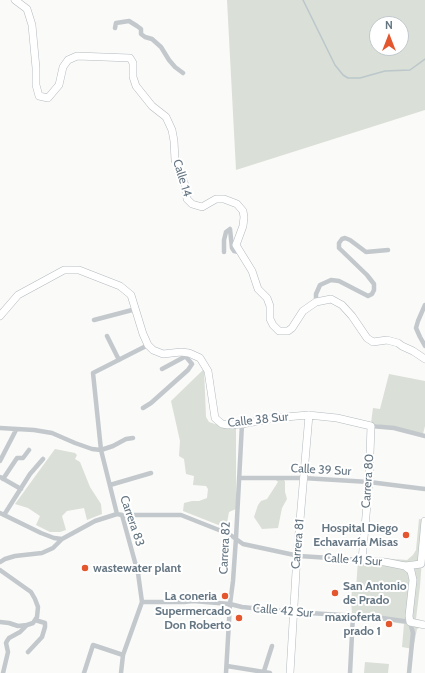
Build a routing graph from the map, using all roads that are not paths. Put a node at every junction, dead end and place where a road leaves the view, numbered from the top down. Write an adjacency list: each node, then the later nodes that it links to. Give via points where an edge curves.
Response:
1 (15, 0): 6 (street, Calle 14, via 27,9 32,25 39,96 48,98 59,85 63,67 72,58 130,58 136,86 152,106 166,117 172,130 176,160 185,185 187,200 202,206 224,198 237,204 243,211 243,226 236,245)
2 (115, 28): 3 (street, via 116,23 129,21 137,26 142,30 141,34 152,39 168,60)
3 (183, 73)
4 (388, 250): 7 (street, via 366,252 350,240 342,239 339,248 374,284 374,290 368,296 339,281 331,280 320,285)
5 (224, 252): 6 (street, via 226,232 230,229 232,248 234,252)
6 (239, 252): 7 (street, via 252,272 258,289 267,298 270,319 279,331 288,331 292,328 304,311)
7 (316, 302): 16 (street, via 331,299 338,302 373,342 387,340 398,343)
8 (425, 305): 14 (street, via 416,328)
9 (136, 308): 10 (street, via 131,295 120,286 79,270 68,270 59,272 23,292); 11 (street); 13 (street)
10 (0, 316)
11 (94, 320)
12 (107, 336): 17 (street)
13 (148, 345): 15 (street, via 163,354); 17 (street)
14 (425, 346)
15 (189, 354): 18 (street); 19 (street, via 188,358 192,364 188,370); 21 (street, Calle 38 Sur, via 200,358 208,371 215,418 222,424)
16 (425, 359)
17 (119, 360): 28 (street, Carrera 83, via 93,372)
18 (162, 369)
19 (143, 408)
20 (309, 415): 21 (street, Calle 38 Sur); 22 (street, Calle 38 Sur); 34 (street, Carrera 81)
21 (242, 424): 33 (street, Carrera 82)
22 (371, 426): 25 (street, Calle 38 Sur, via 394,428); 35 (street, Carrera 80)
23 (0, 428): 24 (street)
24 (16, 430): 28 (street, via 52,433 79,445); 30 (street)
25 (425, 436)
26 (133, 438): 28 (street)
27 (29, 450): 32 (street, via 23,458 17,458)
28 (101, 450): 36 (street, Carrera 83)
29 (43, 459): 37 (street)
30 (0, 461)
31 (151, 473): 36 (street)
32 (2, 478): 37 (street)
33 (239, 478): 34 (street, Calle 39 Sur); 42 (street, Carrera 82)
34 (304, 478): 35 (street, Calle 39 Sur); 44 (street, Carrera 81)
35 (369, 482): 38 (street, Calle 39 Sur); 45 (street, Carrera 80)
36 (110, 485): 40 (street, Carrera 83)
37 (21, 489): 39 (street)
38 (425, 489)
39 (2, 514): 43 (street, via 41,533)
40 (120, 514): 42 (street, Calle 41 Sur, via 181,515); 43 (street, Calle 41 Sur, via 95,521); 51 (street, Carrera 83, via 138,573)
41 (425, 521): 47 (street)
42 (236, 538): 44 (street, Calle 41 Sur, via 243,544); 52 (street, Carrera 82)
43 (62, 539): 46 (street, Calle 41 Sur, via 53,548 42,553 15,556)
44 (297, 555): 45 (street, Calle 41 Sur); 53 (street, Carrera 81)
45 (362, 560): 48 (street, Calle 41 Sur)
46 (0, 562)
47 (421, 565): 48 (street, Calle 41 Sur); 50 (street)
48 (405, 566): 50 (street, via 411,571)
49 (0, 570): 55 (street, via 31,592 38,607)
50 (412, 576): 57 (street)
51 (142, 602): 52 (street, Calle 42 Sur, via 193,601); 62 (street, Carrera 83)
52 (230, 604): 53 (street, Calle 42 Sur); 63 (street, Carrera 82)
53 (293, 612): 54 (street, Calle 42 Sur); 69 (street, Carrera 81)
54 (354, 615): 57 (street, Calle 42 Sur); 70 (street)
55 (35, 620): 58 (street); 61 (street, via 45,622 45,627 42,637)
56 (0, 622): 58 (street)
57 (410, 622): 59 (street, Calle 42 Sur); 71 (street, via 413,633)
58 (27, 625): 65 (street, via 6,643 8,652)
59 (425, 625)
60 (272, 646): 64 (street)
61 (28, 652)
62 (123, 655): 66 (street, via 94,645); 67 (street, Carrera 83)
63 (227, 666): 64 (street); 68 (street, Carrera 82)
64 (267, 672)
65 (3, 673)
66 (84, 673)
67 (121, 673)
68 (226, 673)
69 (290, 673)
70 (350, 673)
71 (409, 673)

